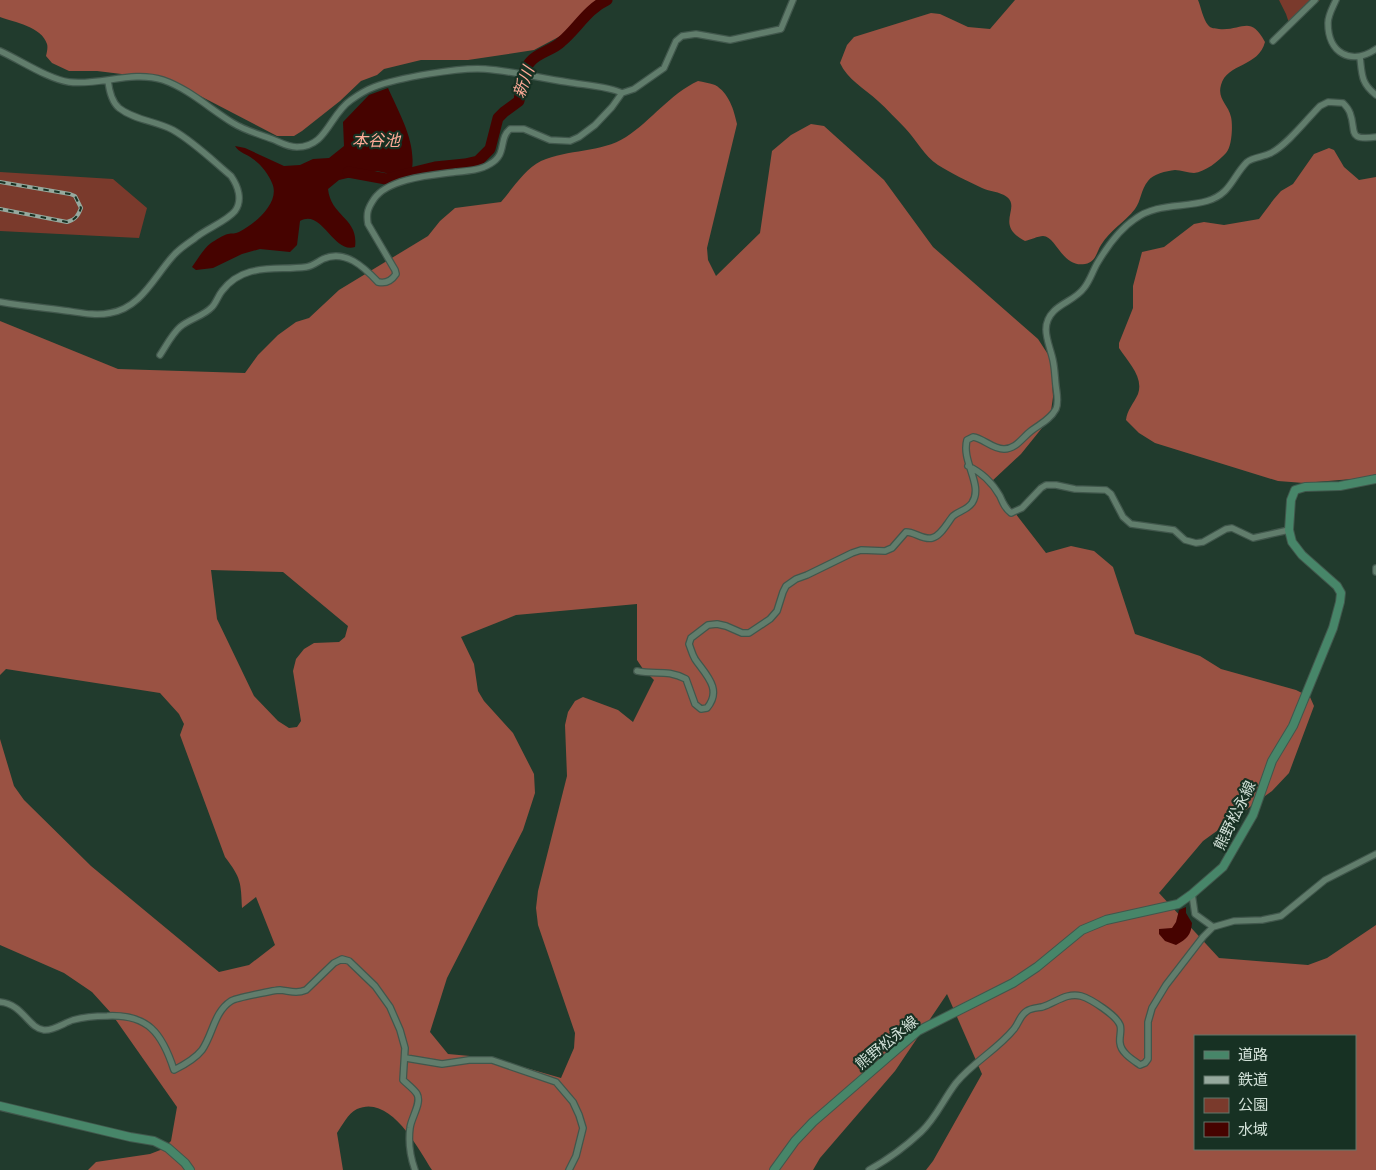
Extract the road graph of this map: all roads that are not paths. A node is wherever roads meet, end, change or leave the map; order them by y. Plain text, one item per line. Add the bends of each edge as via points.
1 (793, 0) edge
2 (1315, 0) edge
3 (1336, 0) edge
4 (1274, 41) dead end
5 (1376, 49) edge
6 (0, 51) edge
7 (1360, 57) junction
8 (108, 80) junction
9 (622, 93) junction
10 (1376, 95) edge
11 (1376, 137) edge
12 (0, 302) edge
13 (160, 355) dead end
14 (968, 466) junction
15 (1376, 480) edge
16 (1289, 530) junction
17 (637, 671) dead end
18 (1376, 854) edge
19 (1192, 894) junction
20 (1213, 927) junction
21 (0, 1002) edge
22 (406, 1058) junction
23 (0, 1106) edge
24 (190, 1170) edge
25 (416, 1170) edge
26 (569, 1170) edge
27 (774, 1170) edge
28 (869, 1170) edge

1 - 9 street via 781,29 730,40 696,34 682,36 676,41 664,68 634,89
2 - 4 street
3 - 7 street via 1328,20 1333,42 1344,55
5 - 7 street
6 - 8 street via 68,82
7 - 10 street via 1363,80
8 - 9 street via 162,80 194,96 244,129 297,147 314,144 349,101 373,87 396,80 484,69
8 - 12 street via 118,107 184,136 231,176 238,192 239,202 235,211 174,254 145,293 121,310 94,314
9 - 13 street via 606,113 570,141 550,140 524,128 510,129 504,136 502,153 491,164 477,170 396,183 379,192 367,210 367,218 395,270 392,280 378,282 355,262 333,256 312,266 287,270 258,268 230,282 212,308 179,328
11 - 14 street via 1364,139 1356,135 1352,132 1350,113 1343,103 1328,102 1320,106 1280,147 1249,161 1220,195 1208,201 1151,210 1134,219 1106,250 1085,288 1058,307 1045,326 1055,372 1057,407 1041,426 1014,447 1000,450 978,438 967,440
14 - 16 street via 981,472 992,483 1011,513 1022,508 1041,488 1056,485 1106,490 1131,524 1174,530 1185,540 1196,543 1232,528 1254,538
14 - 17 street via 975,483 973,502 933,538 906,532 892,548 861,550 796,578 786,586 777,611 749,633 717,624 708,625 691,638 689,644 713,689 712,702 707,708 701,709 695,704 686,679 664,672
15 - 16 main road, 熊野松永線 via 1295,490
16 - 19 main road, 熊野松永線 via 1292,542 1302,555 1337,586 1341,593 1337,610 1326,646 1293,726 1272,761 1253,815 1223,867
18 - 20 street via 1325,880 1281,916 1234,921
19 - 20 street via 1195,914
19 - 27 main road, 熊野松永線 via 1178,904 1106,920 1082,930 1013,983 918,1031 813,1122
20 - 28 street via 1166,985 1152,1008 1145,1064 1140,1065 1124,1051 1120,1045 1121,1026 1110,1013 1082,996 1062,998 1027,1011 997,1047 957,1082 921,1133
21 - 22 street via 16,1006 39,1028 47,1030 89,1017 137,1019 147,1023 158,1035 174,1070 195,1058 217,1016 233,1000 271,991 292,993 306,990 342,959 349,961 383,995 400,1030
22 - 25 street via 403,1080 417,1094 418,1101 409,1140 410,1157
22 - 26 street via 442,1064 492,1060 556,1082 573,1102 583,1128
23 - 24 main road via 154,1141 168,1148

